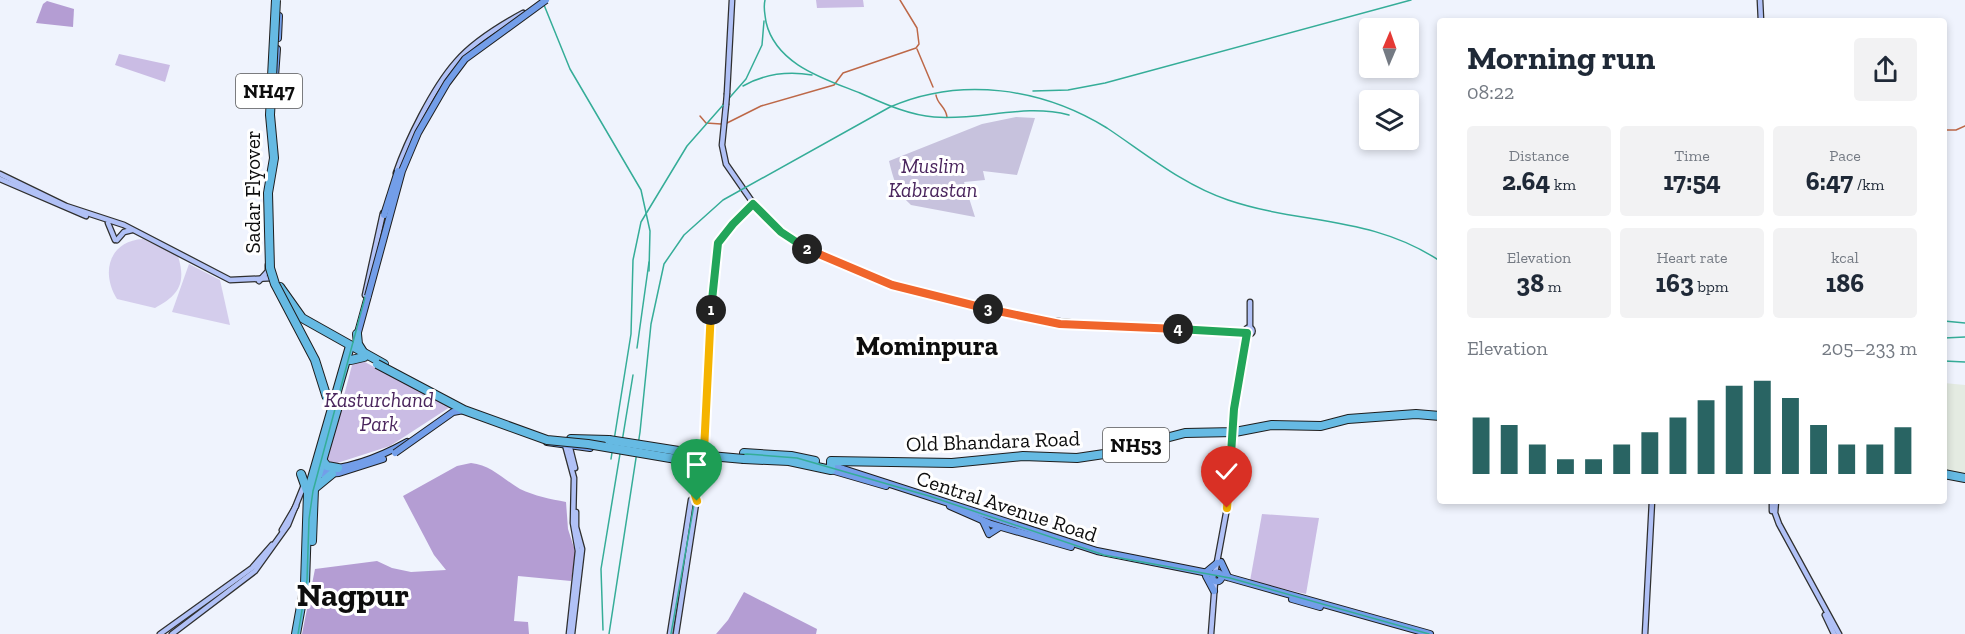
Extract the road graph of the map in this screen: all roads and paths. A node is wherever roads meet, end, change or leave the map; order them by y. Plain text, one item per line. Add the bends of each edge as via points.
1 (276, 0) edge
2 (543, 0) edge
3 (732, 0) edge
4 (1762, 0) edge
5 (1762, 18) edge
6 (0, 174) edge
7 (0, 179) edge
8 (753, 204) junction
9 (108, 223) junction
10 (130, 229) junction
11 (268, 265) junction
12 (273, 278) junction
13 (260, 281) junction
14 (366, 295) junction
15 (283, 303) junction
16 (1250, 304) dead end
17 (306, 323) junction
18 (1248, 330) junction
19 (356, 333) junction
20 (341, 342) junction
21 (352, 348) junction
22 (364, 355) junction
23 (349, 359) junction
24 (459, 408) junction
25 (332, 410) junction
26 (1437, 416) edge
27 (1233, 432) junction
28 (567, 444) junction
29 (609, 444) junction
30 (323, 461) junction
31 (831, 465) junction
32 (335, 471) junction
33 (316, 473) junction
34 (1947, 476) edge
35 (303, 478) joint
36 (1965, 480) edge
37 (311, 490) junction
38 (695, 495) junction
39 (1650, 504) edge
40 (1774, 504) edge
41 (982, 520) junction
42 (1000, 526) junction
43 (1219, 562) junction
44 (1216, 578) junction
45 (217, 596) junction
46 (1312, 603) junction
47 (160, 634) edge
48 (172, 634) edge
49 (297, 634) edge
50 (570, 634) edge
51 (669, 634) edge
52 (676, 634) edge
53 (1212, 634) edge
54 (1416, 634) edge
55 (1430, 634) edge
56 (1644, 634) edge
57 (1837, 634) edge

1 - 11 main road, NH47 via 268,120 272,156 267,183
1 - 12 main road, NH47
1 - 25 highway, Sadar Flyover, bridge via 270,115 273,158 268,193 270,268 315,360
2 - 14 main road, bridge via 465,59 447,82 402,171
2 - 14 main road via 460,66 419,133
3 - 8 main road, bridge via 722,145 726,164
4 - 5 main road
6 - 10 main road via 66,206
7 - 9 main road via 72,212
8 - 18 main road via 792,238 892,283 1024,316
8 - 38 main road via 724,234 716,251 704,451
9 - 10 main road
9 - 10 main road via 116,240
10 - 13 main road via 230,280
11 - 12 main road, NH47
11 - 13 main road
12 - 13 main road
12 - 15 main road, NH47
12 - 17 highway, NH47
14 - 19 main road
15 - 17 highway
15 - 25 main road, NH47
16 - 18 main road
17 - 20 highway, NH47
18 - 27 main road
19 - 20 highway
19 - 21 main road
19 - 22 highway
20 - 21 highway, NH47
20 - 23 highway
21 - 22 highway
21 - 23 highway
22 - 23 highway
22 - 24 highway
22 - 24 highway, bridge
23 - 25 highway
24 - 28 highway
24 - 29 highway, bridge via 547,440
24 - 32 main road via 388,453
24 - 32 main road, bridge via 395,453
25 - 30 highway
25 - 33 highway
26 - 27 highway, Old Bhandara Road / NH53 via 1355,418 1321,426 1272,425
27 - 31 highway, Old Bhandara Road / NH53 via 1185,432 1077,458 1023,456 952,464
27 - 43 main road
28 - 29 highway, bridge
28 - 50 main road via 574,478 573,523 578,551
29 - 31 highway, Central Avenue Road, bridge via 683,456 744,456
30 - 32 highway
30 - 33 highway
31 - 41 main road, Central Avenue Road
31 - 44 main road, Central Avenue Road via 1097,551
32 - 33 main road
32 - 37 highway
33 - 37 highway
34 - 36 highway
35 - 37 highway
35 - 45 main road via 297,505 278,538 252,568
37 - 49 highway via 305,584
38 - 51 main road via 691,500
38 - 52 main road
39 - 56 main road
40 - 57 main road via 1779,524
41 - 42 main road, Central Avenue Road
41 - 42 main road via 989,534
42 - 44 main road, Central Avenue Road via 1117,560
43 - 44 main road
43 - 44 main road
43 - 44 main road
44 - 46 main road, Central Avenue Road
44 - 53 main road
45 - 47 main road
45 - 48 main road
46 - 54 main road, Central Avenue Road
46 - 55 main road

